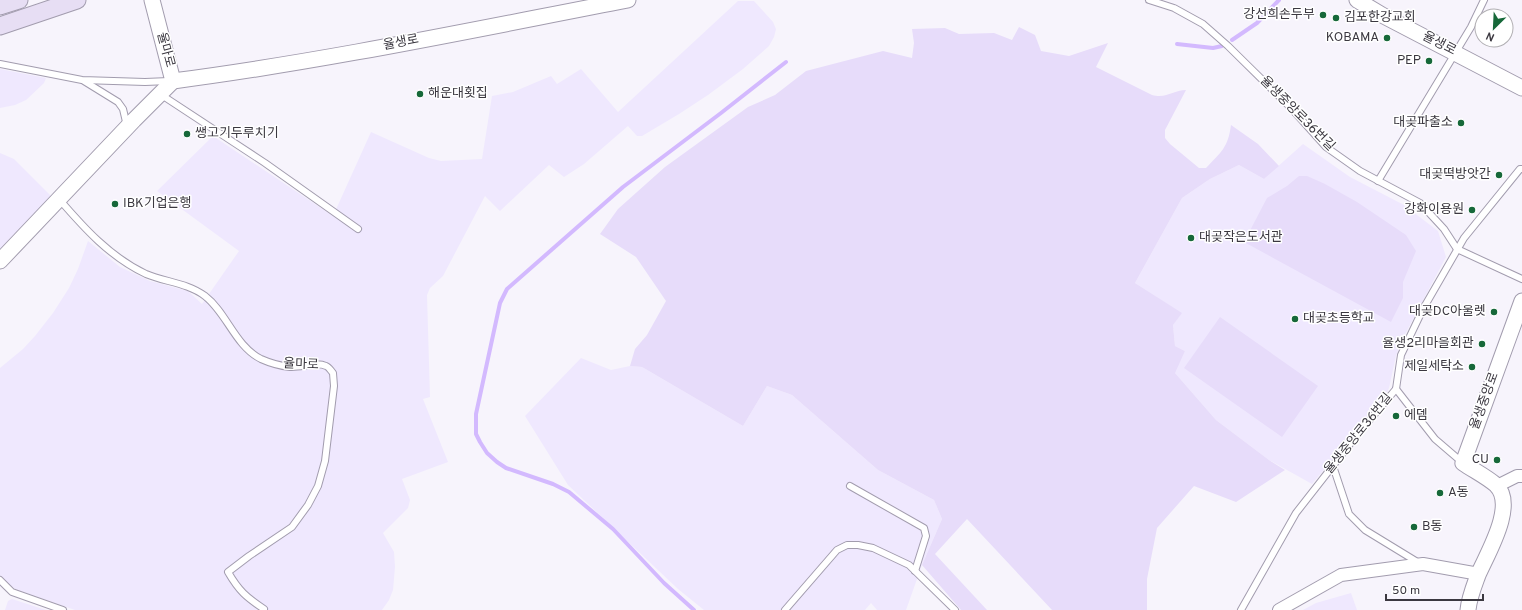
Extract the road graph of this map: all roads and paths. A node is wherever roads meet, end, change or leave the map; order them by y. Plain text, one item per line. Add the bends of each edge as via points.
1 (19, 0) edge
2 (77, 0) edge
3 (140, 0) edge
4 (152, 0) edge
5 (165, 0) edge
6 (628, 0) edge
7 (1149, 0) edge
8 (1357, 0) edge
9 (1484, 0) edge
10 (0, 6) edge
11 (159, 25) junction
12 (0, 26) edge
13 (1455, 52) junction
14 (0, 59) edge
15 (0, 64) edge
16 (9, 65) junction
17 (82, 80) junction
18 (174, 81) junction
19 (1522, 88) edge
20 (160, 94) junction
21 (127, 127) junction
22 (1521, 168) edge
23 (1378, 180) junction
24 (59, 199) junction
25 (358, 229) dead end
26 (1458, 249) junction
27 (0, 261) edge
28 (1522, 279) edge
29 (1522, 301) edge
30 (1396, 389) junction
31 (1463, 463) junction
32 (1333, 466) junction
33 (1522, 476) edge
34 (850, 486) dead end
35 (1497, 486) junction
36 (1423, 564) junction
37 (915, 571) junction
38 (1478, 574) junction
39 (0, 580) edge
40 (264, 609) edge
41 (63, 610) edge
42 (785, 610) edge
43 (955, 610) edge
44 (1241, 610) edge
45 (1279, 610) edge
46 (1468, 610) edge

1 - 10 main road
2 - 12 main road
3 - 11 street
4 - 11 street, 율마로
5 - 11 street
6 - 18 street, 율생로 via 302,61
7 - 23 lane, 율생중앙로36번길 via 1174,8 1203,24 1291,108 1326,147 1360,171
8 - 13 street, 율생로
9 - 13 lane via 1478,15
11 - 18 street, 율마로
13 - 19 street, 율생로
13 - 23 lane
14 - 16 lane
15 - 16 lane
16 - 17 lane
17 - 18 lane
17 - 21 lane via 118,102 124,109
18 - 20 street, 율마로
20 - 21 street, 율마로
20 - 25 lane
21 - 24 street, 율마로
22 - 26 lane via 1472,227
23 - 26 lane, 율생중앙로36번길 via 1420,203
24 - 27 street, 율마로
24 - 40 lane, 율마로 via 85,229 131,267 153,277 198,290 215,305 244,346 260,358 291,367 326,366 333,372 334,386 325,461 318,486 308,506 292,527 228,572 237,588
26 - 28 lane, 율생중앙로36번길
26 - 30 lane, 율생중앙로36번길 via 1404,347
29 - 31 street, 율생중앙로
30 - 31 lane via 1435,439
30 - 32 lane, 율생중앙로36번길
31 - 35 street
32 - 36 lane via 1349,514 1365,530
32 - 44 lane, 율생중앙로36번길 via 1296,513
33 - 35 street
34 - 37 lane via 924,528 926,536
35 - 38 street via 1502,493 1502,520
36 - 38 street
36 - 45 street via 1341,575
37 - 42 lane via 909,565 873,548 858,544 847,545 837,550
37 - 43 lane
38 - 46 street
39 - 41 lane via 12,592

